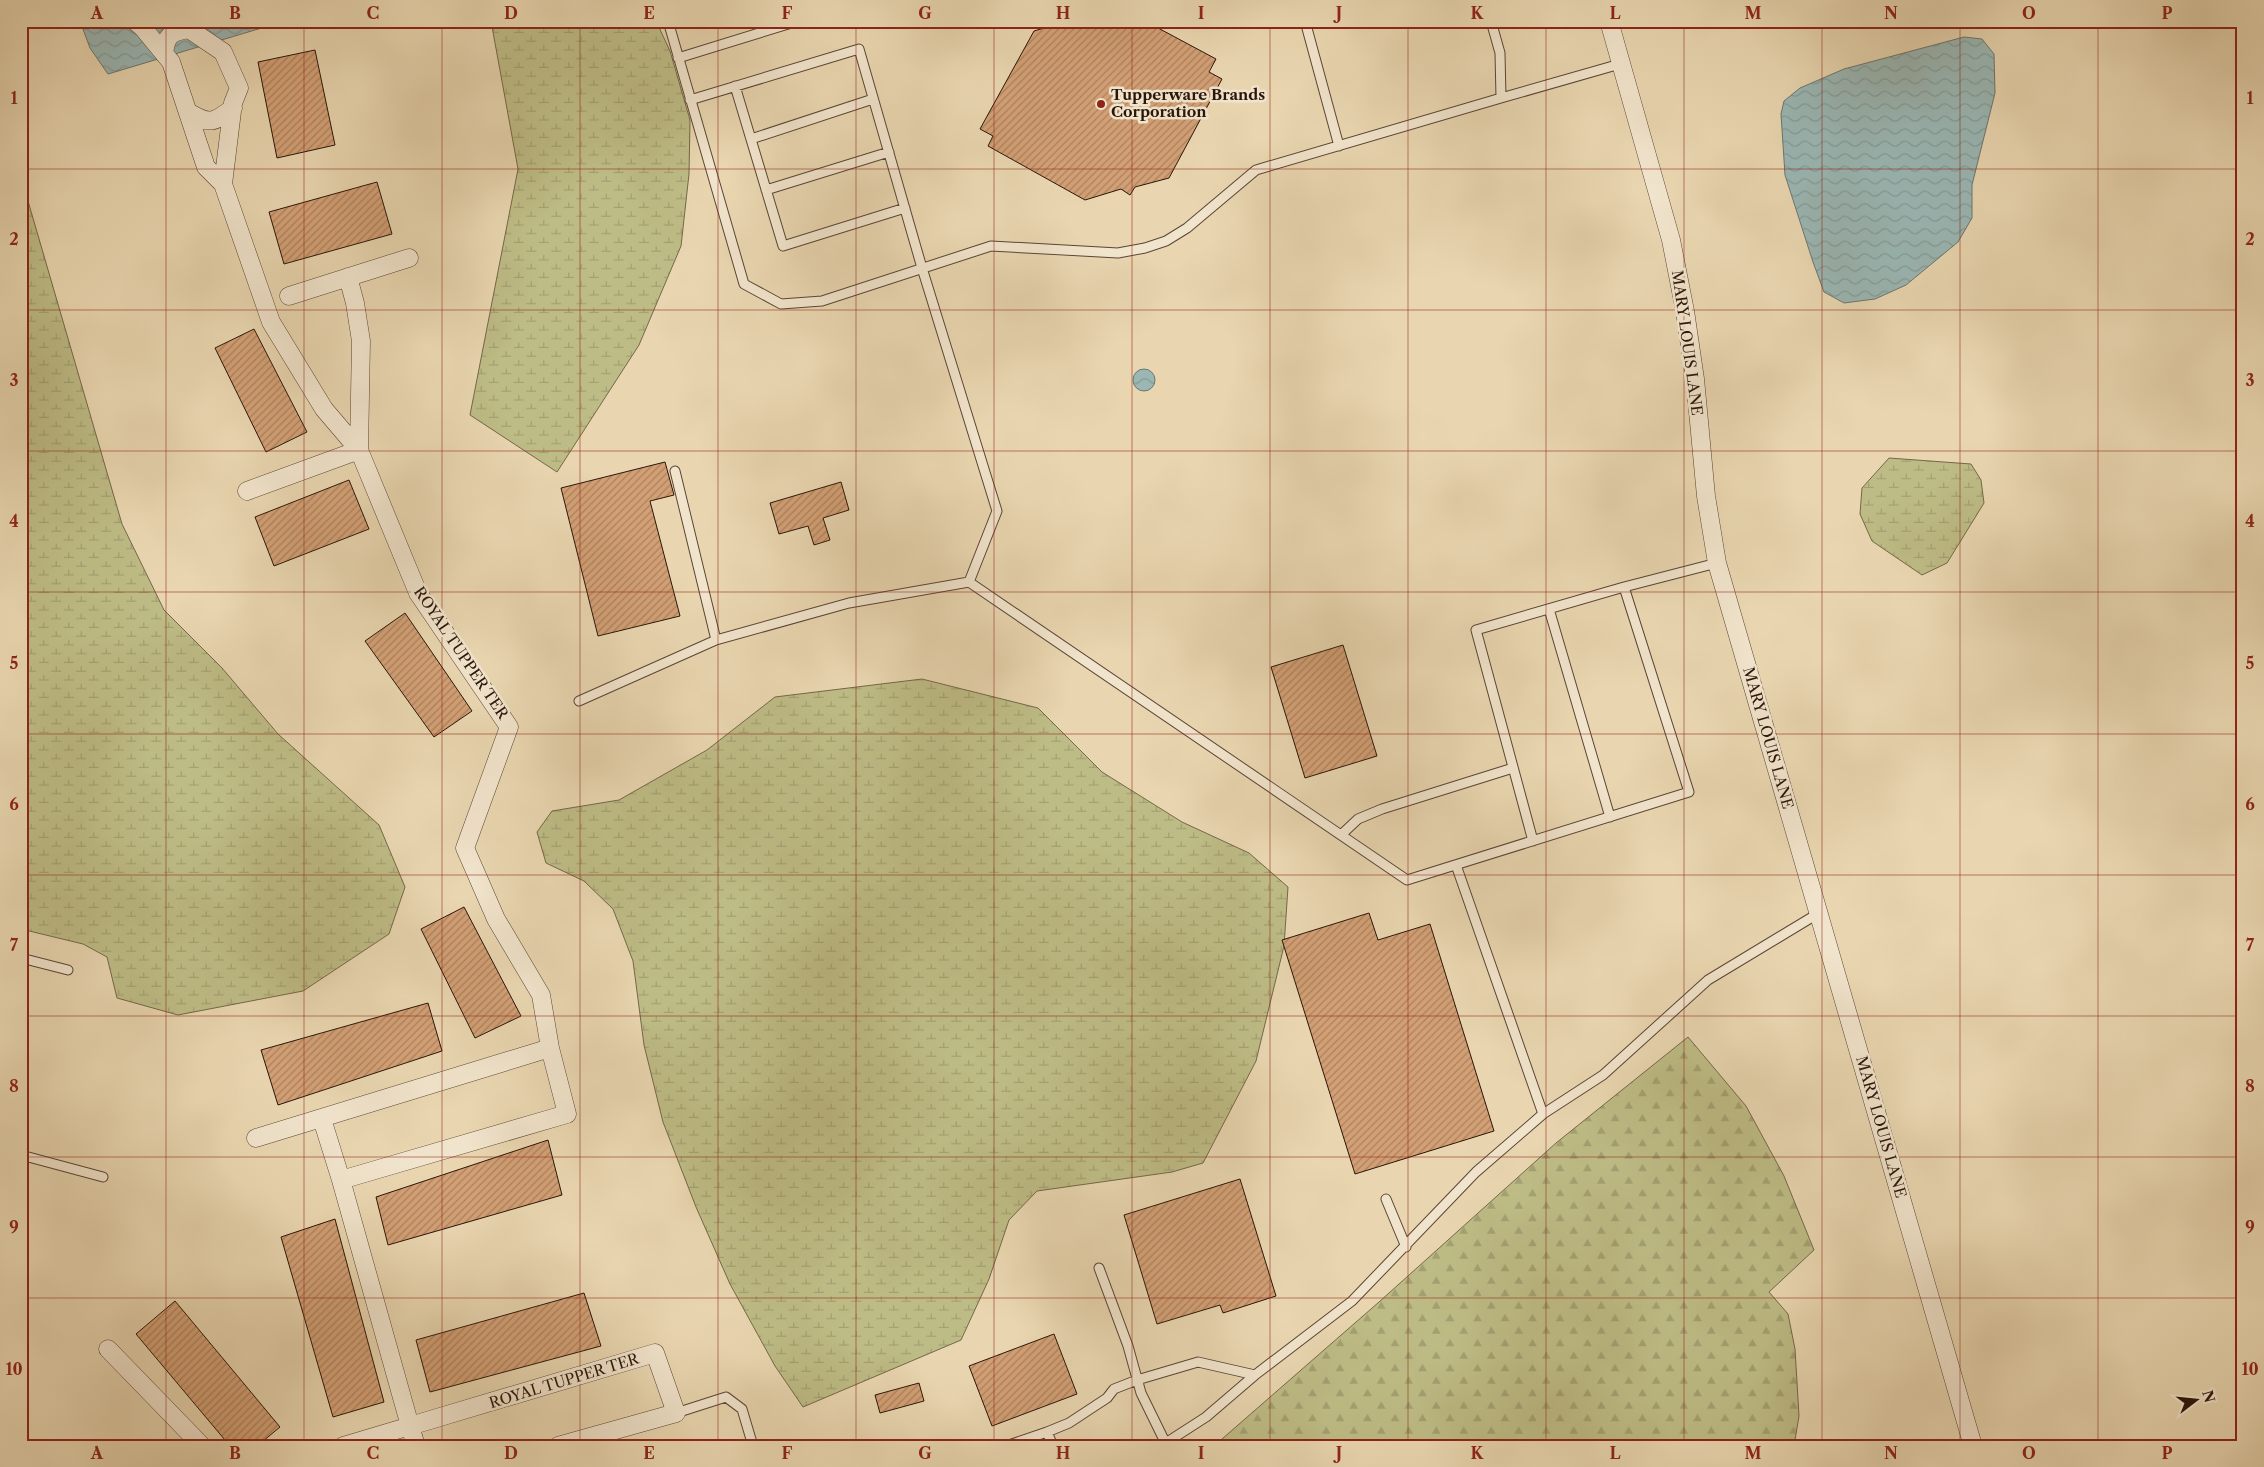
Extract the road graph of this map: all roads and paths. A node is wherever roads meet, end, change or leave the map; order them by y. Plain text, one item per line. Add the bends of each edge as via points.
1 (135, 21) edge
2 (668, 21) edge
3 (798, 21) edge
4 (1305, 21) edge
5 (1491, 21) edge
6 (1609, 21) edge
7 (182, 25) edge
8 (164, 54) junction
9 (678, 58) junction
10 (1620, 64) junction
11 (735, 86) junction
12 (1501, 98) junction
13 (873, 99) junction
14 (690, 100) junction
15 (233, 108) junction
16 (188, 112) junction
17 (751, 139) junction
18 (1339, 146) junction
19 (889, 152) junction
20 (223, 184) junction
21 (766, 190) junction
22 (905, 208) junction
23 (409, 258) dead end
24 (922, 268) junction
25 (348, 277) junction
26 (289, 296) dead end
27 (360, 450) junction
28 (675, 471) dead end
29 (247, 492) dead end
30 (1717, 564) junction
31 (969, 582) junction
32 (1624, 587) junction
33 (1550, 609) junction
34 (716, 640) junction
35 (579, 701) dead end
36 (1513, 768) junction
37 (1610, 816) junction
38 (1341, 835) junction
39 (1534, 841) junction
40 (1456, 865) junction
41 (1818, 913) junction
42 (21, 958) edge
43 (68, 970) dead end
44 (550, 1048) junction
45 (1543, 1114) junction
46 (322, 1120) junction
47 (256, 1138) dead end
48 (21, 1155) edge
49 (103, 1177) dead end
50 (341, 1180) junction
51 (1386, 1199) dead end
52 (1406, 1247) junction
53 (1099, 1268) dead end
54 (108, 1349) dead end
55 (1255, 1375) junction
56 (1137, 1380) junction
57 (676, 1413) junction
58 (410, 1426) junction
59 (1047, 1432) junction
60 (1163, 1445) edge
61 (202, 1446) edge
62 (343, 1446) edge
63 (416, 1446) edge
64 (558, 1446) edge
65 (753, 1446) edge
66 (1006, 1446) edge
67 (1053, 1446) edge
68 (1973, 1446) edge

1 - 8 street, ROYAL TUPPER TER
2 - 9 lane
3 - 9 lane
4 - 18 lane
5 - 12 lane via 1500,52
6 - 10 street, MARY LOUIS LANE
7 - 8 street, ROYAL TUPPER TER via 167,37
7 - 15 street, ROYAL TUPPER TER via 222,52 239,88
8 - 16 street, ROYAL TUPPER TER via 171,62
9 - 14 lane
10 - 12 lane
10 - 30 street, MARY LOUIS LANE via 1671,240 1686,311 1696,379 1706,496
11 - 13 lane via 859,48
11 - 14 lane
11 - 17 lane
12 - 18 lane
13 - 17 lane
13 - 19 lane
14 - 24 lane via 744,284 780,304 822,301
15 - 16 street via 220,119 206,121
15 - 20 street, ROYAL TUPPER TER
16 - 20 street, ROYAL TUPPER TER via 206,167
17 - 21 lane
18 - 24 lane via 1256,170 1186,228 1166,241 1145,248 1118,253 991,246
19 - 21 lane
19 - 22 lane
20 - 27 street, ROYAL TUPPER TER via 271,322 324,409
21 - 22 lane via 782,246
22 - 24 lane
23 - 25 street
24 - 31 lane via 997,511
25 - 26 street
25 - 27 street, ROYAL TUPPER TER via 362,341
27 - 29 street
27 - 44 street, ROYAL TUPPER TER via 418,593 509,726 465,848 496,919 541,996
28 - 34 lane
30 - 32 lane
30 - 41 street, MARY LOUIS LANE
31 - 34 lane via 849,603
31 - 38 lane
32 - 33 lane
32 - 37 lane via 1689,792
33 - 36 lane via 1476,630
33 - 37 lane
34 - 35 lane
36 - 38 lane via 1382,809 1358,819
36 - 39 lane
37 - 39 lane
38 - 40 lane via 1407,880
39 - 40 lane
40 - 45 lane
41 - 45 lane via 1708,980 1603,1075
41 - 68 street, MARY LOUIS LANE
42 - 43 lane
44 - 46 street
44 - 50 street, ROYAL TUPPER TER via 567,1114
45 - 52 lane via 1476,1172
46 - 47 street
46 - 50 street
48 - 49 lane
50 - 58 street
51 - 52 lane
52 - 55 lane via 1352,1301
53 - 56 lane
54 - 61 street
55 - 56 lane via 1198,1362
55 - 60 lane via 1206,1417
56 - 59 lane via 1114,1389 1107,1398
56 - 60 lane
57 - 58 street, ROYAL TUPPER TER via 655,1353
57 - 64 street
57 - 65 lane via 726,1397 742,1409
58 - 62 street, ROYAL TUPPER TER
58 - 63 street
59 - 66 lane
59 - 67 lane

